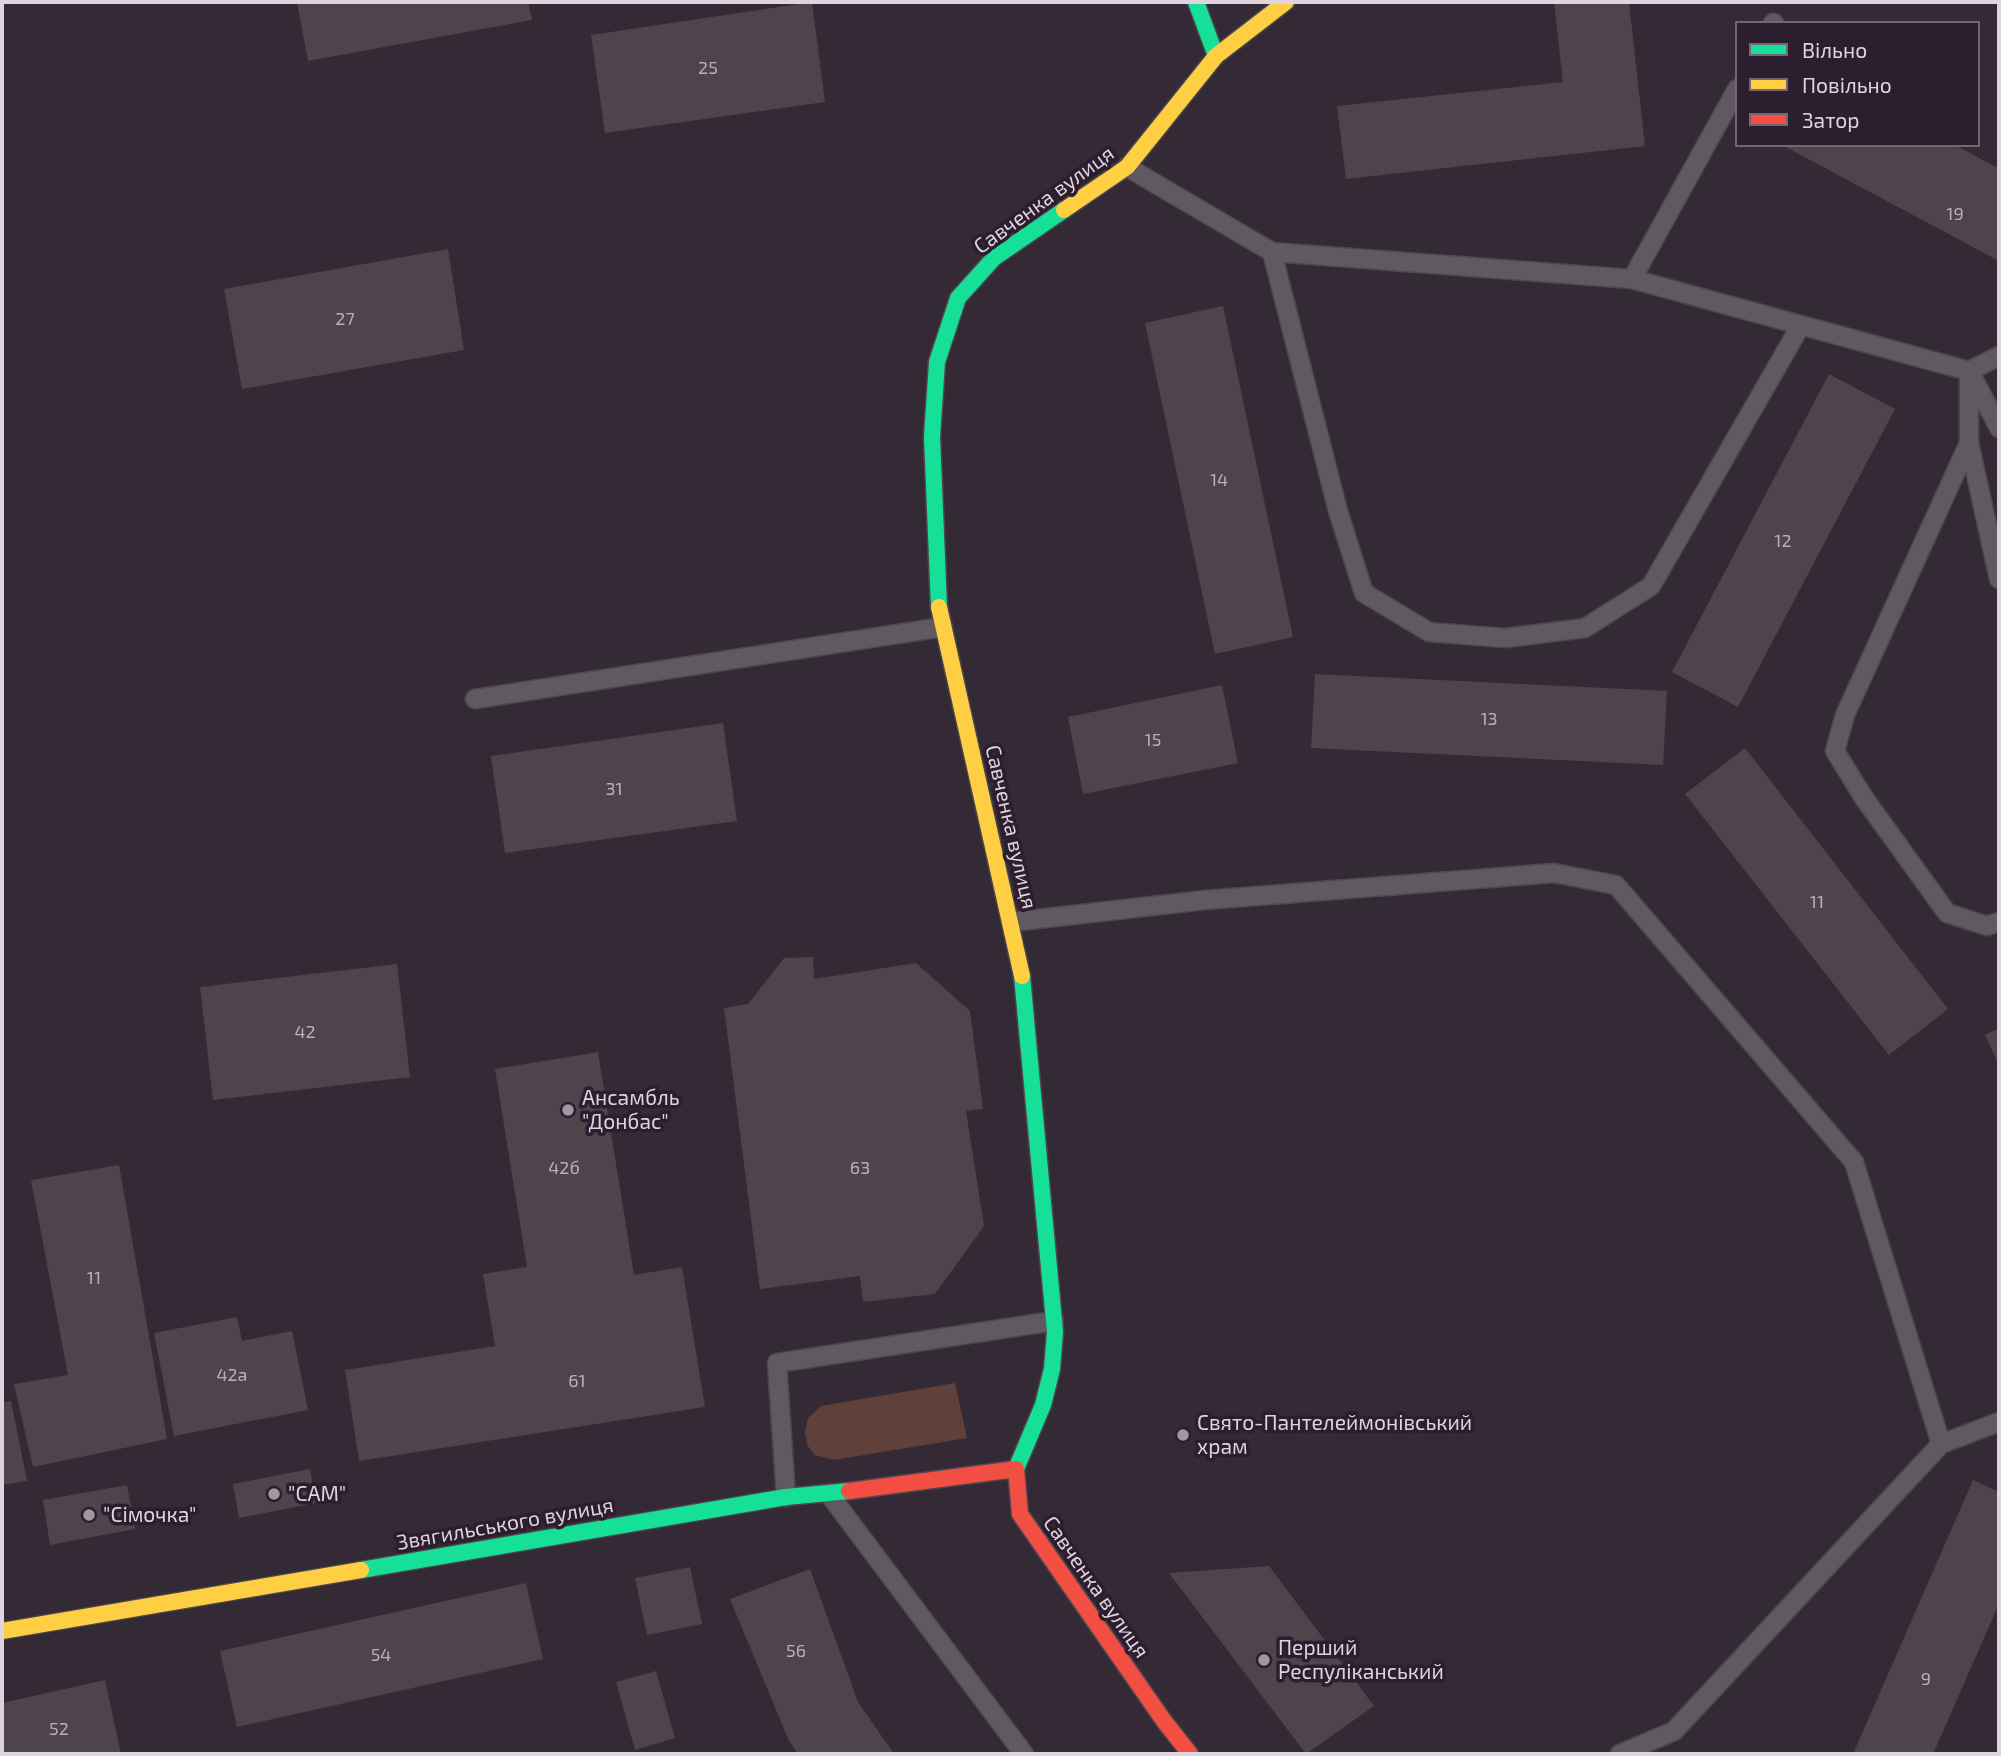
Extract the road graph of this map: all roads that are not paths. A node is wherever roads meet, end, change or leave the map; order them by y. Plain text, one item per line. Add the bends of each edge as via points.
1 (1196, 2) edge
2 (1286, 2) edge
3 (1216, 56) junction
4 (1735, 93) edge
5 (1127, 167) junction
6 (1272, 252) junction
7 (1632, 279) junction
8 (1801, 325) junction
9 (1999, 356) edge
10 (1969, 371) junction
11 (1999, 428) edge
12 (1969, 443) junction
13 (1999, 579) edge
14 (943, 627) junction
15 (475, 699) dead end
16 (1011, 922) junction
17 (1999, 922) edge
18 (1054, 1321) junction
19 (1999, 1422) edge
20 (1941, 1444) junction
21 (1016, 1469) junction
22 (829, 1494) junction
23 (786, 1497) junction
24 (2, 1631) edge
25 (1024, 1754) edge
26 (1190, 1754) edge
27 (1620, 1754) edge

1 - 3 street
2 - 3 street, Савченка вулиця
3 - 5 street, Савченка вулиця
4 - 7 lane
5 - 6 lane
5 - 14 street, Савченка вулиця via 994,258 958,298 937,362 932,437 937,599
6 - 7 lane
6 - 8 lane via 1338,511 1364,593 1429,632 1505,638 1585,628 1651,586
7 - 8 lane
8 - 10 lane
9 - 10 lane
10 - 11 lane
10 - 12 lane
12 - 13 lane
12 - 17 lane via 1845,715 1836,751 1947,913 1987,926
14 - 15 lane
14 - 16 street, Савченка вулиця
16 - 18 street, Савченка вулиця via 1021,964
16 - 20 lane via 1205,900 1554,873 1616,886 1854,1162
18 - 21 street, Савченка вулиця via 1052,1369 1044,1405
18 - 23 lane via 777,1363
19 - 20 lane
20 - 27 lane via 1674,1731
21 - 22 street, Звягильського вулиця
21 - 26 street, Савченка вулиця via 1020,1514
22 - 23 street, Звягильського вулиця
22 - 25 lane
23 - 24 street, Звягильського вулиця

